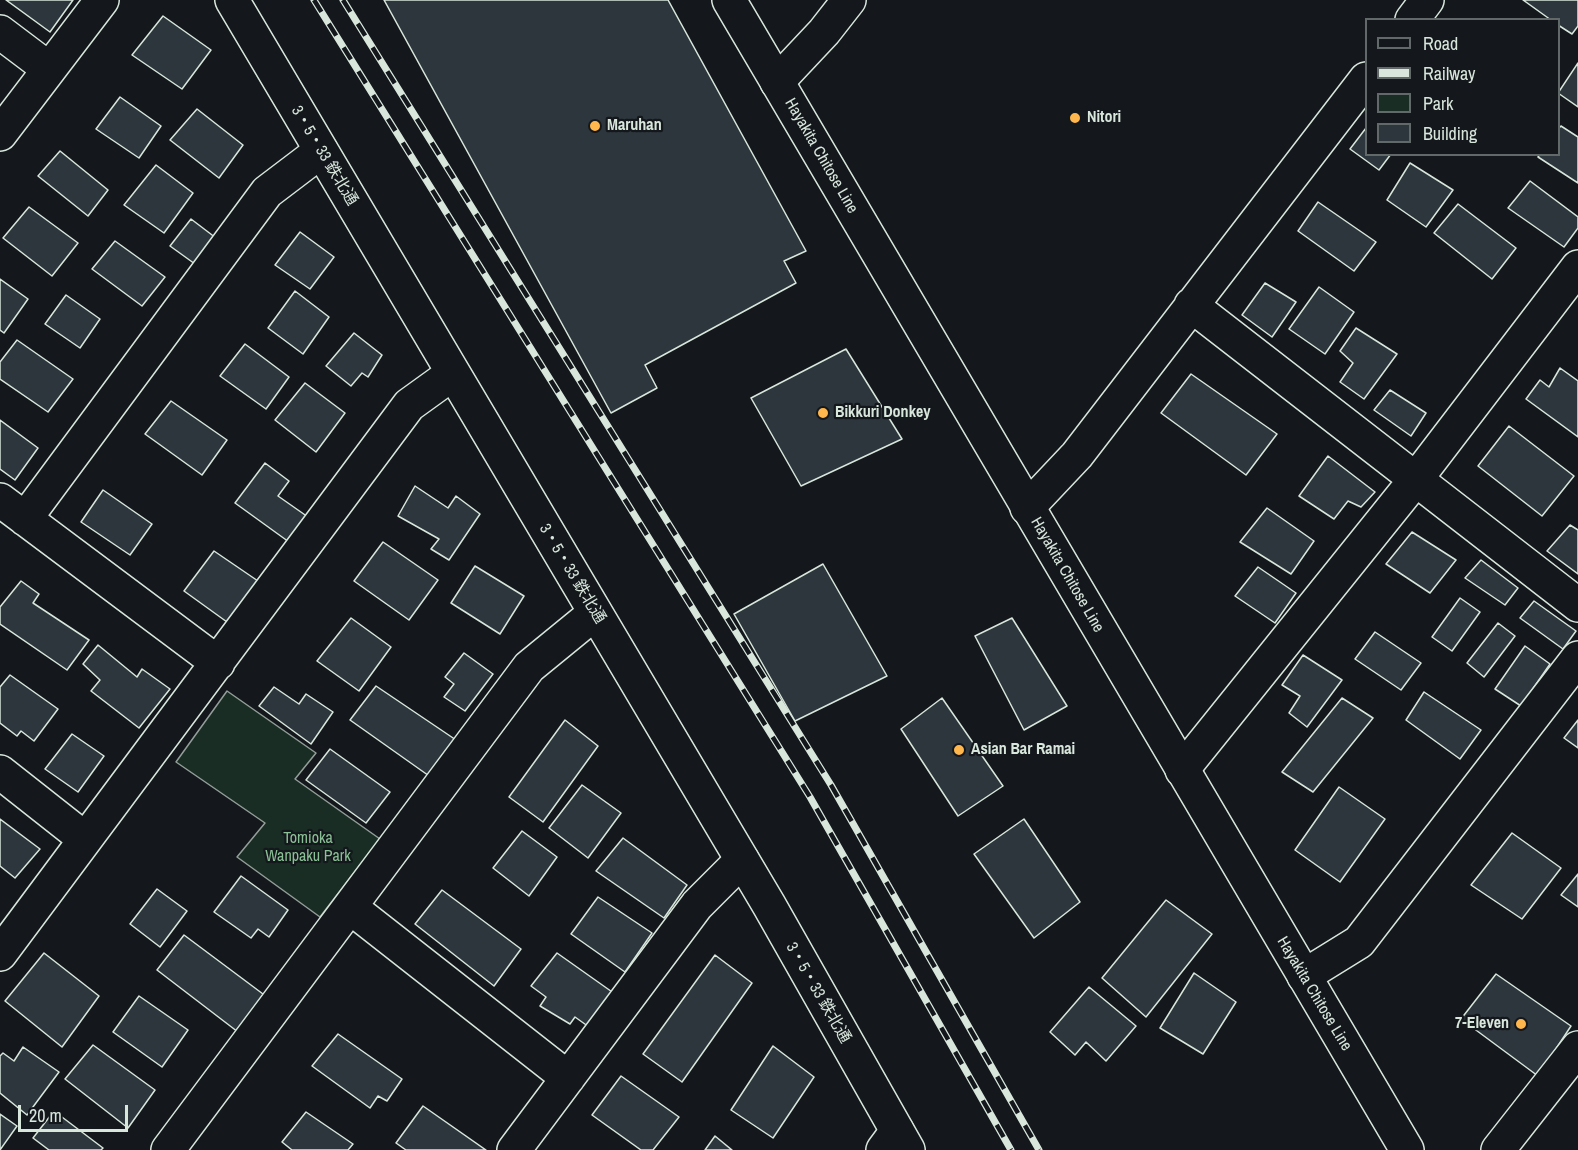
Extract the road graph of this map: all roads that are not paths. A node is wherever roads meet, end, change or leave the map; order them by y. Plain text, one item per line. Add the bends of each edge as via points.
1 (102, 0) edge
2 (232, 0) edge
3 (729, 0) edge
4 (849, 0) edge
5 (1427, 0) edge
6 (1414, 18) edge
7 (0, 32) edge
8 (49, 69) junction
9 (1365, 80) edge
10 (777, 82) junction
11 (0, 134) edge
12 (321, 151) junction
13 (1578, 267) edge
14 (1191, 305) junction
15 (452, 374) junction
16 (1416, 479) junction
17 (1027, 508) junction
18 (12, 509) edge
19 (1578, 605) edge
20 (595, 613) junction
21 (1578, 658) edge
22 (218, 663) junction
23 (1182, 770) junction
24 (0, 772) edge
25 (85, 839) junction
26 (742, 860) junction
27 (350, 907) junction
28 (0, 954) edge
29 (1304, 976) junction
30 (1578, 1048) edge
31 (568, 1078) junction
32 (896, 1144) edge
33 (168, 1150) edge
34 (514, 1150) edge
35 (1407, 1150) edge
36 (1498, 1150) edge

1 - 8 street
2 - 12 street, 3・5・33 鉄北通
3 - 10 street, Hayakita Chitose Line
4 - 10 street
5 - 6 street
7 - 8 street
8 - 11 street
9 - 14 street
10 - 17 street, Hayakita Chitose Line
12 - 15 street, 3・5・33 鉄北通
12 - 18 street via 267,192
13 - 16 street
14 - 16 street
14 - 17 street via 1077,455
15 - 20 street, 3・5・33 鉄北通
15 - 22 street via 409,405
16 - 19 street
16 - 23 street
17 - 23 street, Hayakita Chitose Line
18 - 22 street
20 - 26 street, 3・5・33 鉄北通
20 - 27 street via 529,667
21 - 29 street via 1359,942
22 - 25 street
23 - 29 street, Hayakita Chitose Line
24 - 25 street
25 - 28 street
26 - 31 street via 697,904
26 - 32 street, 3・5・33 鉄北通
27 - 31 street
27 - 33 street
29 - 35 street, Hayakita Chitose Line
30 - 36 street
31 - 34 street

